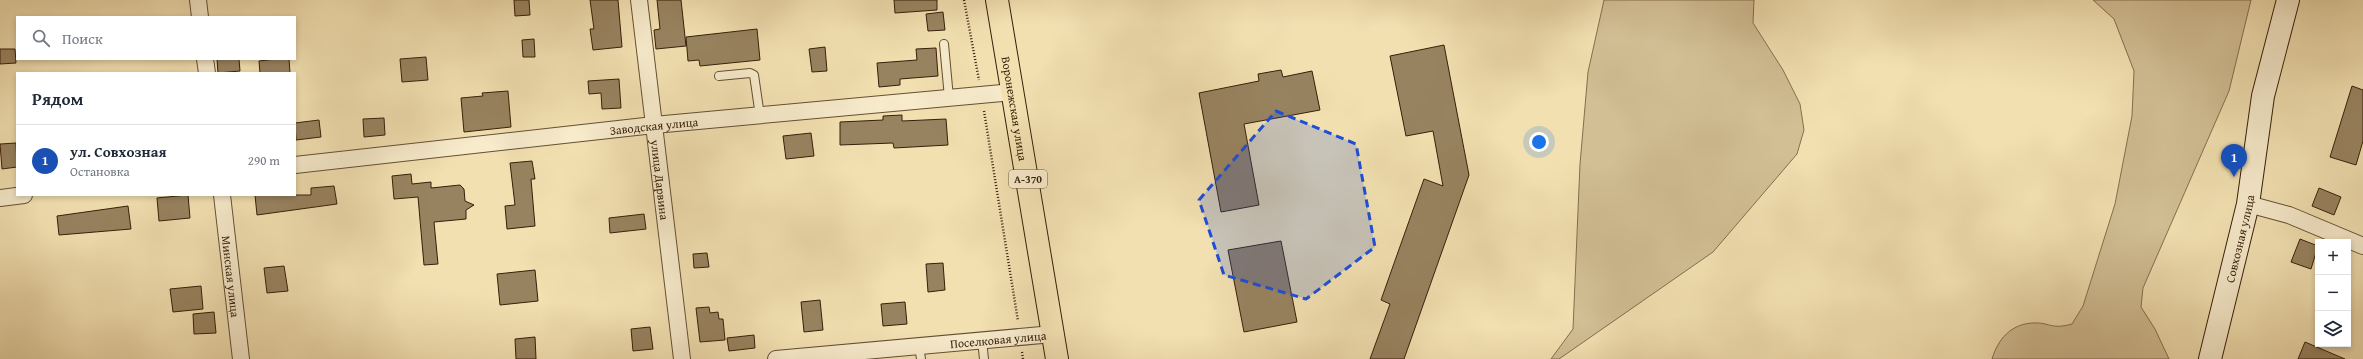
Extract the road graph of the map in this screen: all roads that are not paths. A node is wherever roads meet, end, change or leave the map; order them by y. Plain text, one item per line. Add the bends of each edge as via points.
1 (198, 0) edge
2 (639, 0) edge
3 (997, 0) edge
4 (2288, 0) edge
5 (200, 16) edge
6 (944, 44) dead end
7 (205, 60) edge
8 (207, 72) edge
9 (719, 76) dead end
10 (1013, 92) junction
11 (949, 98) junction
12 (760, 116) junction
13 (654, 125) junction
14 (296, 165) edge
15 (16, 196) edge
16 (222, 196) edge
17 (0, 198) edge
18 (2248, 204) junction
19 (2363, 246) edge
20 (1053, 334) junction
21 (982, 340) junction
22 (920, 352) edge
23 (241, 359) edge
24 (682, 359) edge
25 (776, 359) edge
26 (984, 359) edge
27 (1057, 359) edge
28 (2210, 359) edge

1 - 5 street
2 - 13 street, улица Дарвина
3 - 10 highway, Воронежская улица / А-370
4 - 18 main road, Совхозная улица via 2263,96
6 - 11 lane
7 - 8 street
9 - 12 lane via 754,75
10 - 11 street, Заводская улица
10 - 20 highway, Воронежская улица / А-370
11 - 12 street, Заводская улица
12 - 13 street, Заводская улица
13 - 14 street, Заводская улица
13 - 24 street, улица Дарвина
15 - 17 street
16 - 23 street, Минская улица
18 - 19 street via 2289,214
18 - 28 main road, Совхозная улица
20 - 21 street, Поселковая улица
20 - 27 highway, Воронежская улица / А-370
21 - 22 street, Поселковая улица
21 - 26 lane
22 - 25 street, Поселковая улица

